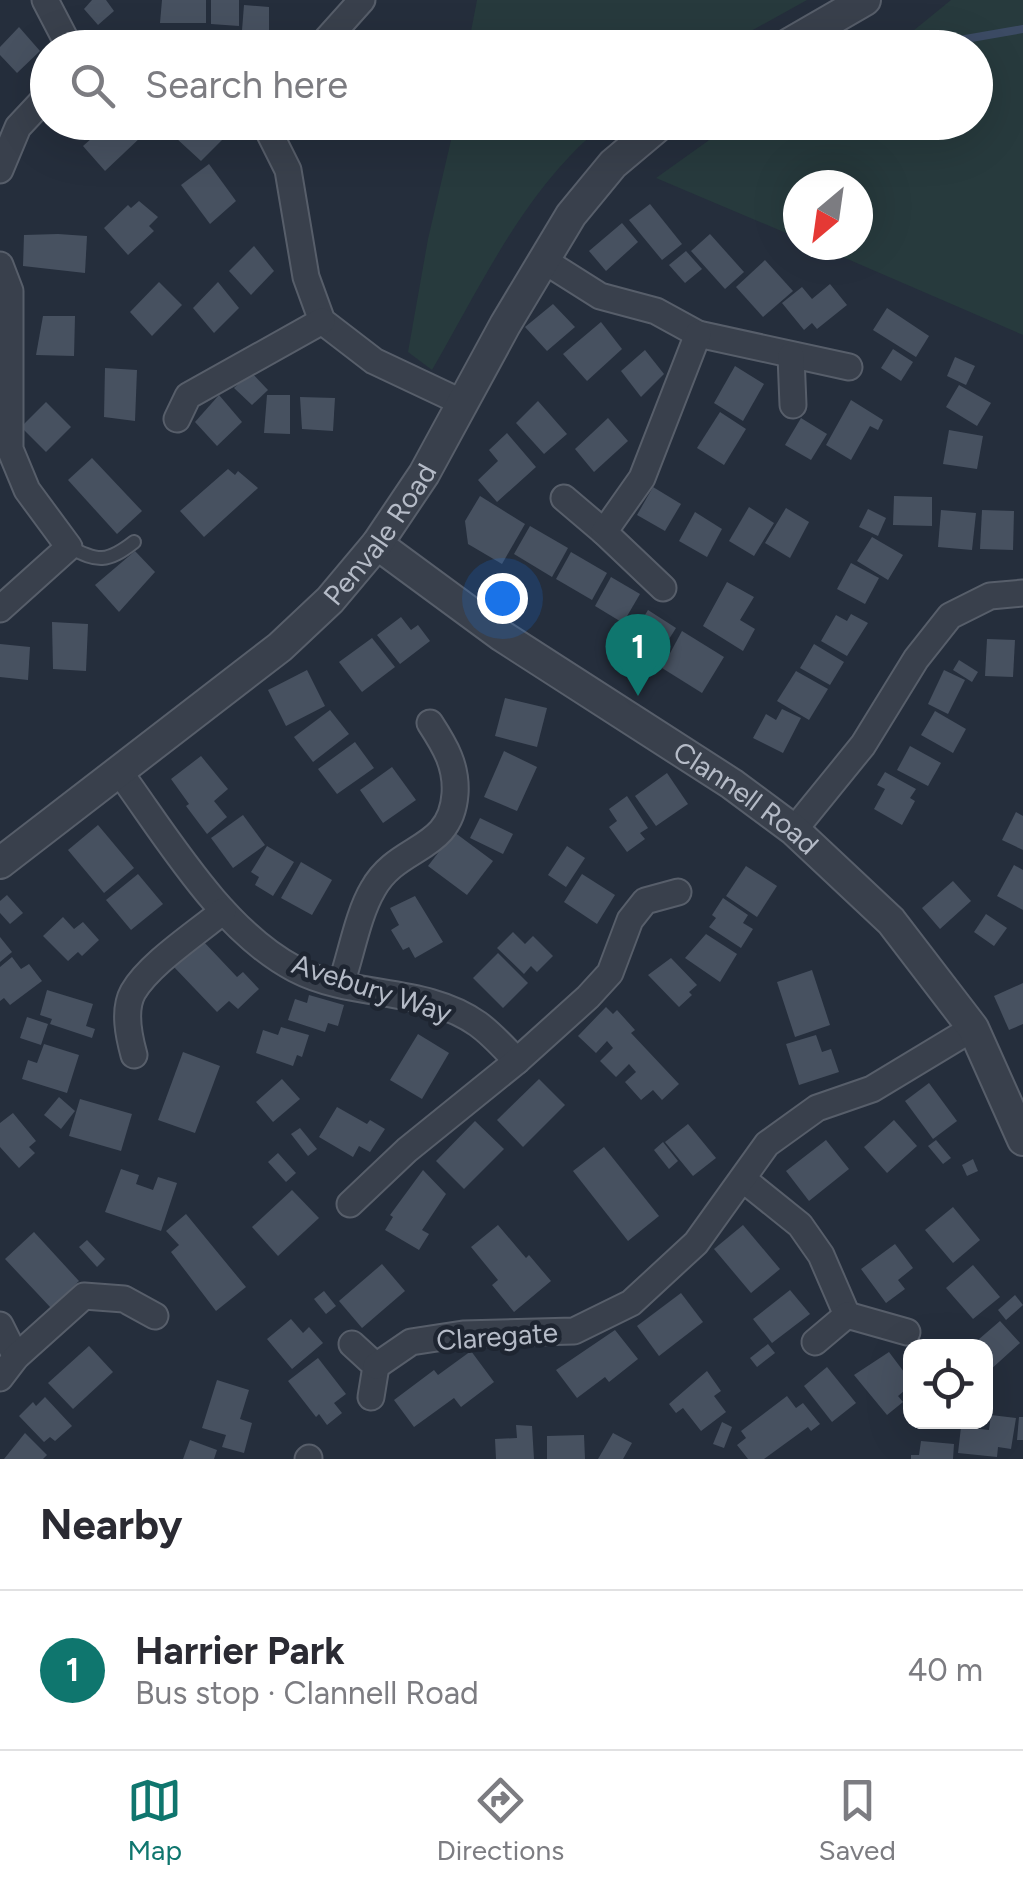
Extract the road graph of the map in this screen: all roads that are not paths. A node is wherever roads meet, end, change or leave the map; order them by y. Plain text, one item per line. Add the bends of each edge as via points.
1 (45, 0) edge
2 (362, 0) edge
3 (866, 0) edge
4 (61, 30) edge
5 (335, 30) edge
6 (814, 30) edge
7 (30, 114) edge
8 (273, 140) edge
9 (642, 140) edge
10 (0, 170) edge
11 (543, 260) junction
12 (0, 265) edge
13 (322, 321) junction
14 (698, 334) junction
15 (791, 356) junction
16 (849, 367) dead end
17 (462, 403) junction
18 (793, 405) dead end
19 (177, 419) dead end
20 (564, 498) dead end
21 (604, 532) junction
22 (134, 542) dead end
23 (377, 544) junction
24 (69, 547) junction
25 (663, 588) dead end
26 (1023, 594) edge
27 (0, 609) edge
28 (430, 724) dead end
29 (118, 770) junction
30 (794, 830) junction
31 (0, 863) edge
32 (678, 892) dead end
33 (223, 911) junction
34 (341, 984) junction
35 (974, 1028) junction
36 (134, 1055) dead end
37 (517, 1061) junction
38 (1023, 1140) edge
39 (744, 1180) junction
40 (350, 1204) dead end
41 (847, 1315) junction
42 (156, 1316) dead end
43 (0, 1326) edge
44 (907, 1332) dead end
45 (816, 1342) dead end
46 (352, 1344) dead end
47 (16, 1357) junction
48 (376, 1366) junction
49 (0, 1378) edge
50 (371, 1397) dead end

1 - 4 street
2 - 5 street
3 - 6 street
7 - 10 street
8 - 13 street via 288,170 306,277
9 - 11 street, Penvale Road via 571,214
11 - 14 street via 600,296 656,312
11 - 17 street, Penvale Road
12 - 24 street via 10,291 10,449 27,490
13 - 17 street via 374,361
13 - 19 street via 188,396
14 - 15 street
14 - 21 street via 642,478
15 - 16 street
15 - 18 street
17 - 23 street, Penvale Road
20 - 21 street
21 - 25 street
22 - 24 lane via 116,556 94,560
23 - 29 street, Penvale Road via 280,647
23 - 30 street, Clannell Road via 502,636
24 - 27 street
26 - 30 street via 990,596 950,616 863,745
28 - 34 street via 447,748 456,780 453,816 440,834 390,866 372,889
29 - 31 street, Penvale Road
29 - 33 street, Avebury Way
30 - 35 street, Clannell Road via 891,922
32 - 37 street via 645,902 630,920 610,973
33 - 34 street, Avebury Way via 297,970
33 - 36 street via 132,994 128,1031
34 - 37 street, Avebury Way via 439,1004 478,1024
35 - 38 street, Clannell Road
35 - 39 street, Claregate via 872,1089 817,1108 767,1144
37 - 40 street
39 - 41 street via 800,1225 822,1255
39 - 48 street, Claregate via 696,1243 630,1304 574,1331 411,1342
41 - 44 street
41 - 45 street
42 - 47 street via 124,1299 84,1296
43 - 47 street
46 - 48 street
47 - 49 street
48 - 50 street

